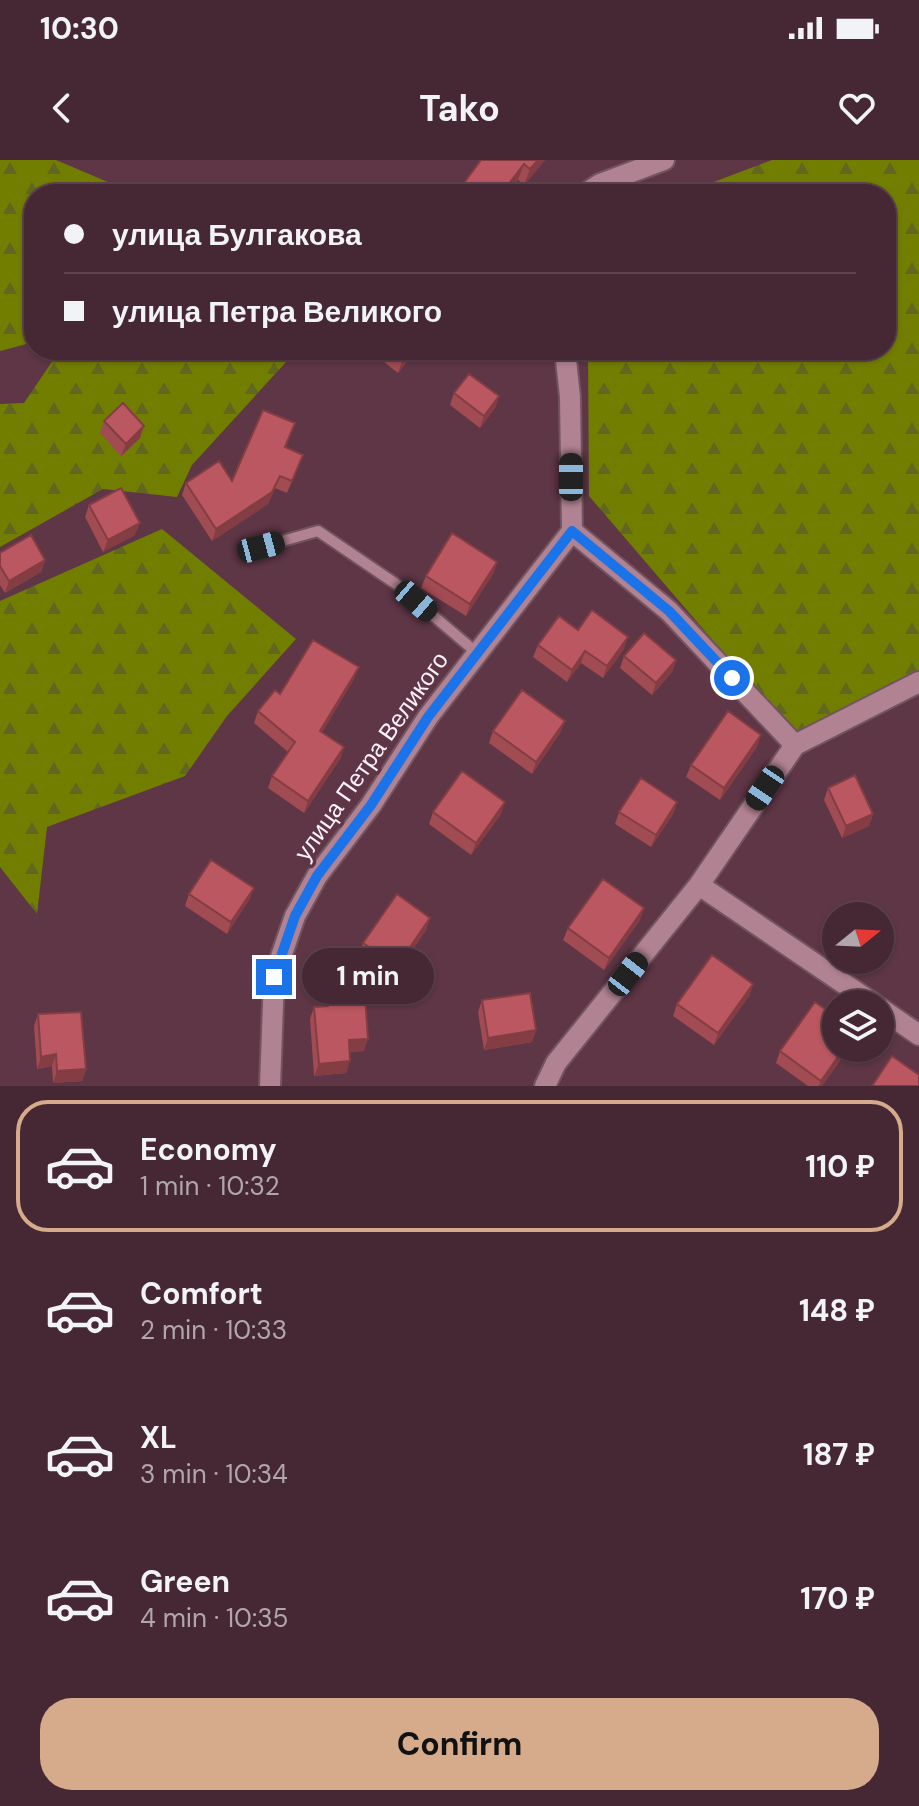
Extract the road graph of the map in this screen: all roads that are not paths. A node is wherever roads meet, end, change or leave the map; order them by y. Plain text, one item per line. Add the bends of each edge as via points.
1 (664, 160) edge
2 (600, 184) edge
3 (566, 360) edge
4 (572, 531) junction
5 (261, 547) dead end
6 (477, 653) junction
7 (919, 682) edge
8 (795, 745) junction
9 (699, 885) junction
10 (853, 990) edge
11 (894, 1018) edge
12 (919, 1035) edge
13 (270, 1086) edge
14 (545, 1086) edge

1 - 2 street
3 - 4 street
4 - 6 street, улица Петра Великого
4 - 8 street via 669,611
5 - 6 lane via 318,531 396,584
6 - 13 street, улица Петра Великого via 317,876 295,916 274,977
7 - 8 street
8 - 9 street
9 - 10 street
9 - 14 street via 556,1063
11 - 12 street

